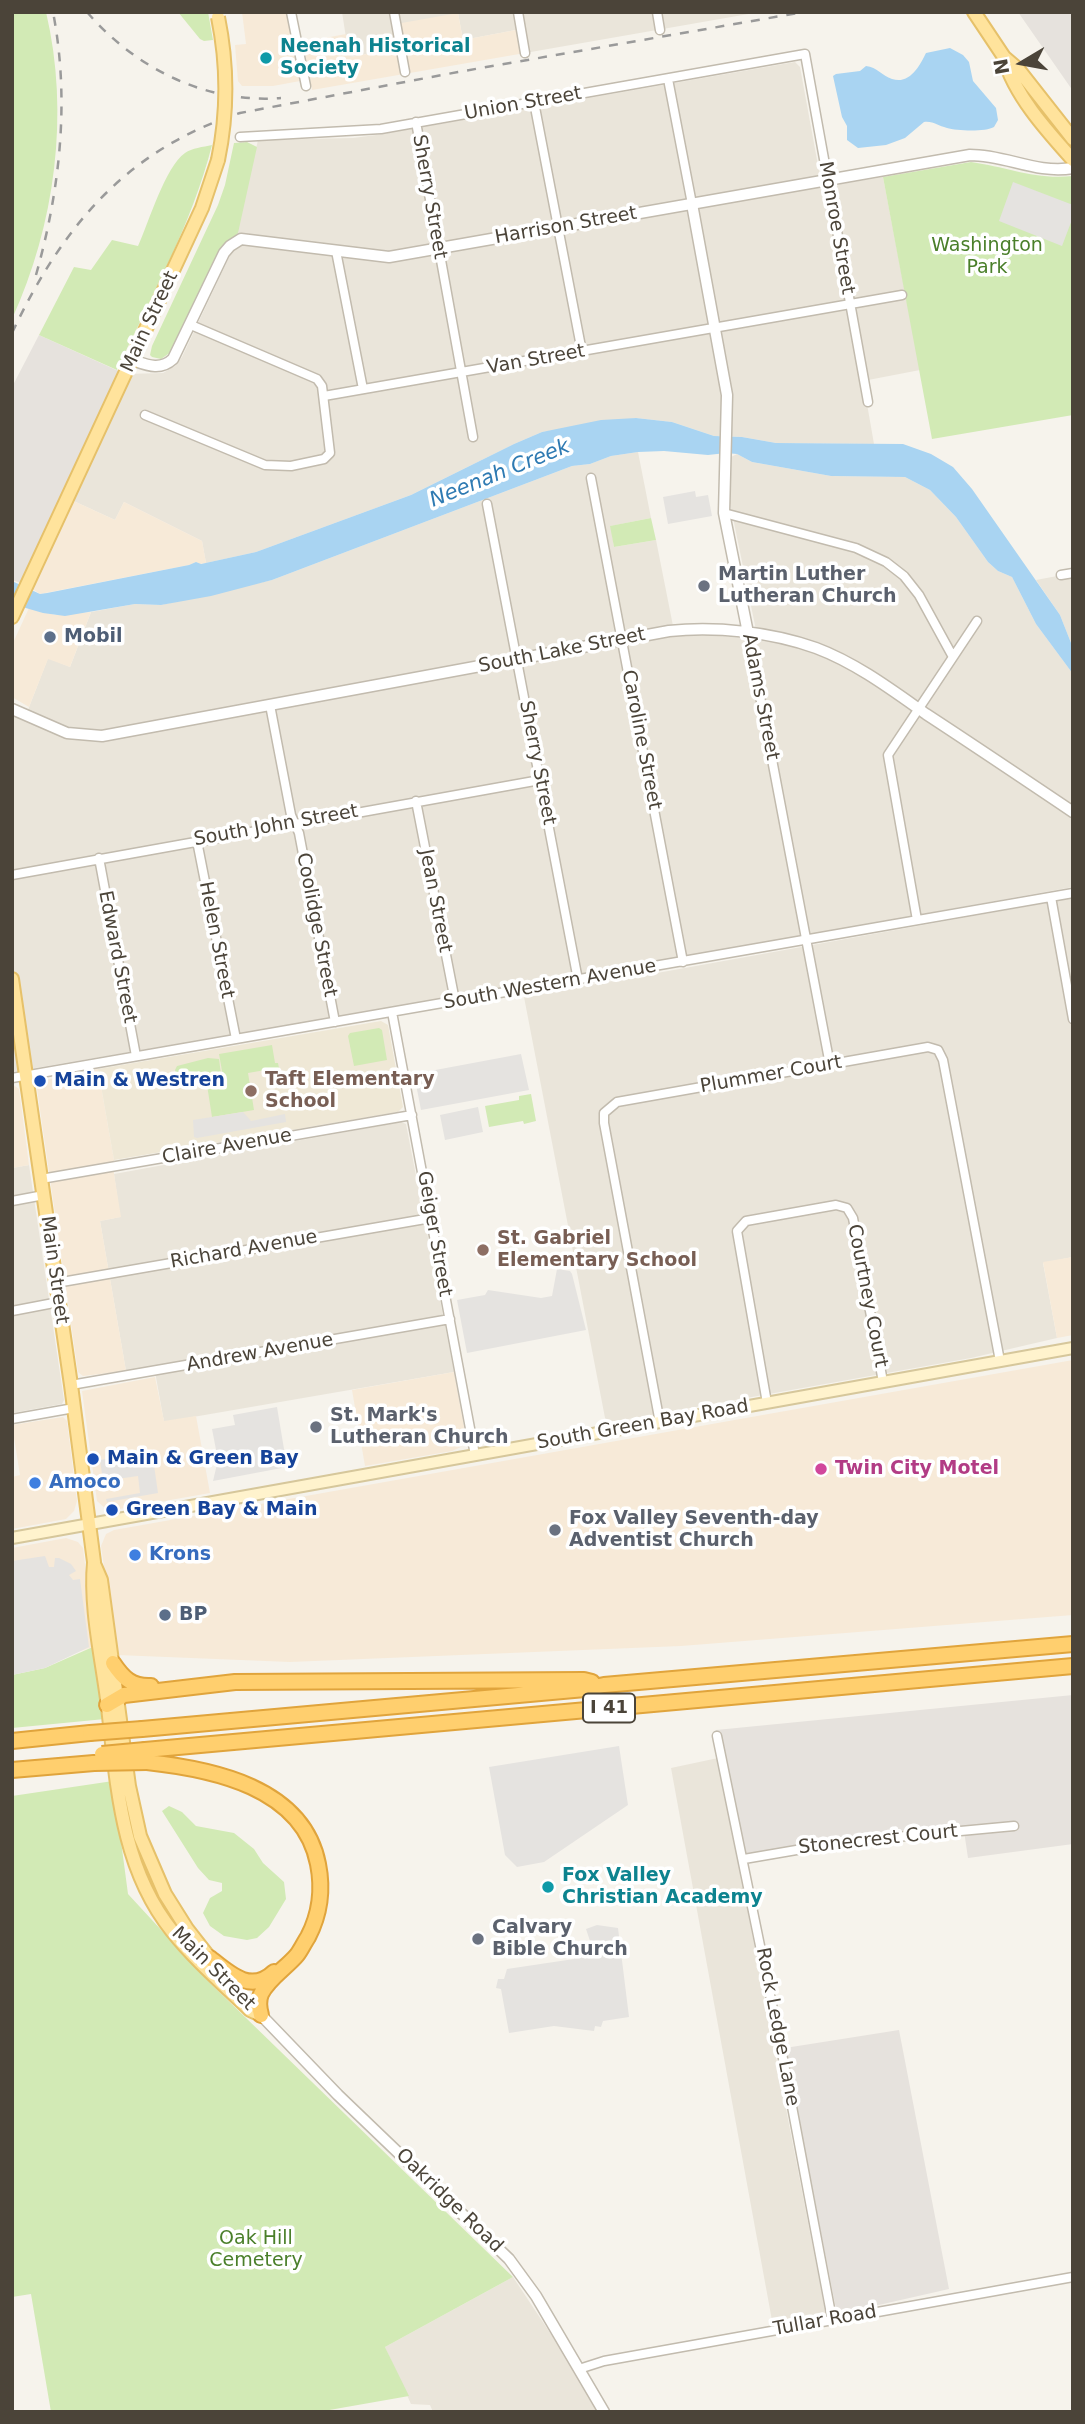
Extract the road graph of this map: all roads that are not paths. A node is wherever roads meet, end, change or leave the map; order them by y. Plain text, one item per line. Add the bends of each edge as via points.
1 (291, 12) edge
2 (394, 12) edge
3 (518, 12) edge
4 (657, 12) edge
5 (974, 12) edge
6 (218, 15) edge
7 (660, 30) dead end
8 (525, 53) dead end
9 (804, 54) joint
10 (1004, 57) junction
11 (405, 72) dead end
12 (668, 79) junction
13 (306, 86) dead end
14 (534, 102) junction
15 (416, 122) junction
16 (240, 137) dead end
17 (1071, 138) edge
18 (1073, 160) edge
19 (1073, 168) edge
20 (827, 180) junction
21 (692, 204) junction
22 (558, 227) junction
23 (438, 248) junction
24 (336, 251) junction
25 (902, 295) dead end
26 (849, 304) junction
27 (191, 325) junction
28 (715, 328) junction
29 (582, 352) junction
30 (132, 360) junction
31 (461, 372) junction
32 (363, 389) junction
33 (324, 396) junction
34 (867, 402) dead end
35 (145, 415) dead end
36 (473, 437) dead end
37 (591, 478) dead end
38 (487, 504) dead end
39 (724, 513) junction
40 (1073, 573) edge
41 (1061, 575) dead end
42 (14, 614) edge
43 (977, 621) dead end
44 (748, 633) junction
45 (621, 639) junction
46 (953, 657) junction
47 (517, 659) junction
48 (270, 705) junction
49 (918, 708) junction
50 (12, 709) edge
51 (540, 780) junction
52 (416, 801) junction
53 (1073, 812) edge
54 (294, 823) junction
55 (197, 841) junction
56 (99, 858) junction
57 (12, 875) edge
58 (1073, 893) edge
59 (1051, 897) junction
60 (918, 920) junction
61 (806, 940) junction
62 (683, 962) junction
63 (12, 979) edge
64 (578, 980) junction
65 (455, 1002) junction
66 (392, 1012) junction
67 (1073, 1019) edge
68 (335, 1022) junction
69 (236, 1039) junction
70 (136, 1056) junction
71 (830, 1065) junction
72 (26, 1075) junction
73 (12, 1078) edge
74 (412, 1115) junction
75 (41, 1179) junction
76 (44, 1195) junction
77 (12, 1201) edge
78 (431, 1217) junction
79 (56, 1283) junction
80 (59, 1302) junction
81 (12, 1311) edge
82 (450, 1319) junction
83 (1073, 1348) edge
84 (1000, 1361) junction
85 (883, 1382) junction
86 (71, 1385) junction
87 (767, 1403) junction
88 (74, 1408) junction
89 (12, 1419) edge
90 (660, 1423) junction
91 (475, 1455) junction
92 (89, 1524) junction
93 (12, 1538) edge
94 (94, 1562) junction
95 (1073, 1644) edge
96 (113, 1664) junction
97 (1073, 1666) edge
98 (235, 1682) junction
99 (604, 1685) junction
100 (112, 1702) junction
101 (717, 1737) dead end
102 (12, 1741) edge
103 (146, 1756) junction
104 (94, 1759) junction
105 (12, 1762) edge
106 (12, 1770) edge
107 (1014, 1826) dead end
108 (744, 1859) junction
109 (301, 1947) junction
110 (210, 1958) junction
111 (261, 2015) junction
112 (1073, 2277) edge
113 (832, 2319) junction
114 (579, 2369) junction
115 (604, 2412) edge

1 - 13 street
2 - 11 street
3 - 8 street
4 - 7 street
5 - 10 main road
6 - 30 main road, Main Street, bridge via 227,86 218,160 202,208
9 - 12 street, Union Street
9 - 20 street, Monroe Street
10 - 17 main road
10 - 18 main road via 1009,74
12 - 14 street, Union Street
12 - 21 street, Adams Street
14 - 15 street, Union Street
14 - 22 street
15 - 16 street, Union Street via 362,132
15 - 23 street, Sherry Street
19 - 20 street, Harrison Street via 1039,169 970,155
20 - 21 street, Harrison Street
20 - 26 street, Monroe Street
21 - 22 street, Harrison Street
21 - 28 street, Adams Street
22 - 23 street, Harrison Street
22 - 29 street
23 - 24 street, Harrison Street via 389,257
23 - 31 street, Sherry Street
24 - 27 street, Harrison Street via 235,241 224,253
24 - 32 street
25 - 26 street, Van Street
26 - 28 street, Van Street
26 - 34 street, Monroe Street
27 - 30 street, Harrison Street via 169,363 155,367
27 - 33 street via 317,379
28 - 29 street, Van Street
28 - 39 street, Adams Street via 727,395
29 - 31 street, Van Street
30 - 42 main road, Main Street
31 - 32 street, Van Street
31 - 36 street, Sherry Street
32 - 33 street, Van Street
33 - 35 street via 331,452 324,459 291,466 265,465
37 - 45 street, Caroline Street
38 - 47 street, Sherry Street
39 - 44 street, Adams Street
39 - 46 street via 856,548 886,562 919,594
40 - 41 street
43 - 46 street
44 - 45 street, South Lake Street via 691,629
44 - 49 street, South Lake Street via 834,656
44 - 61 street, Adams Street
45 - 47 street, South Lake Street
45 - 62 street, Caroline Street
46 - 49 street
47 - 48 street, South Lake Street
47 - 51 street, Sherry Street
48 - 50 street, South Lake Street via 90,736 56,730
48 - 54 street, Coolidge Street
49 - 53 street, South Lake Street
49 - 60 street via 887,760
51 - 52 street, South John Street
51 - 64 street, Sherry Street
52 - 54 street, South John Street
52 - 65 street, Jean Street
54 - 55 street, South John Street
54 - 68 street, Coolidge Street
55 - 56 street, South John Street
55 - 69 street, Helen Street
56 - 57 street, South John Street
56 - 70 street, Edward Street
58 - 59 street, South Western Avenue
59 - 60 street, South Western Avenue
59 - 67 street
60 - 61 street, South Western Avenue
61 - 62 street, South Western Avenue
61 - 71 street, Adams Street
62 - 64 street, South Western Avenue
63 - 72 main road, Main Street
64 - 65 street, South Western Avenue
65 - 66 street, South Western Avenue
66 - 68 street, South Western Avenue
66 - 74 street, Geiger Street
68 - 69 street, South Western Avenue
69 - 70 street, South Western Avenue
70 - 72 street, South Western Avenue
71 - 84 street, Plummer Court via 928,1047 940,1053
71 - 90 street, Plummer Court via 617,1102 604,1113
72 - 73 street, South Western Avenue
72 - 75 main road, Main Street
74 - 75 street, Claire Avenue
74 - 78 street, Geiger Street
75 - 76 main road, Main Street
76 - 77 street
76 - 79 main road, Main Street
78 - 79 street, Richard Avenue
78 - 82 street, Geiger Street
79 - 80 main road, Main Street
80 - 81 street
80 - 86 main road, Main Street
82 - 86 street, Andrew Avenue
82 - 91 street, Geiger Street
83 - 84 main road, South Green Bay Road
84 - 85 main road, South Green Bay Road
85 - 87 main road, South Green Bay Road
85 - 87 street, Courtney Court via 853,1218 847,1209 827,1206 746,1221 737,1231
86 - 88 main road, Main Street
87 - 90 main road, South Green Bay Road
88 - 89 street
88 - 92 main road, Main Street
90 - 91 main road, South Green Bay Road
91 - 92 main road, South Green Bay Road
92 - 93 main road, South Green Bay Road
92 - 94 main road, Main Street
94 - 96 main road, Main Street via 101,1580
94 - 100 main road, Main Street via 92,1582
95 - 99 highway, I 41
96 - 98 highway via 126,1680 141,1687 223,1679
96 - 100 main road, Main Street
97 - 103 highway, I 41
98 - 99 highway via 584,1680
98 - 100 highway via 137,1693
99 - 102 highway, I 41, bridge
100 - 110 main road, Main Street via 140,1836 165,1894
100 - 111 main road, Main Street via 122,1822 139,1876 184,1946 250,2010
101 - 108 street, Rock Ledge Lane
103 - 104 highway, I 41, bridge
103 - 109 highway via 239,1781 277,1802 296,1819 312,1845 321,1884 317,1914
104 - 105 highway, I 41
104 - 106 highway
107 - 108 street, Stonecrest Court via 843,1842
108 - 113 street, Rock Ledge Lane
109 - 110 highway via 271,1975 255,1982 238,1979
109 - 111 highway via 261,1994
110 - 111 main road, Main Street
111 - 114 street, Oakridge Road via 509,2259
112 - 113 street, Tullar Road
113 - 114 street, Tullar Road
114 - 115 street, Oakridge Road

